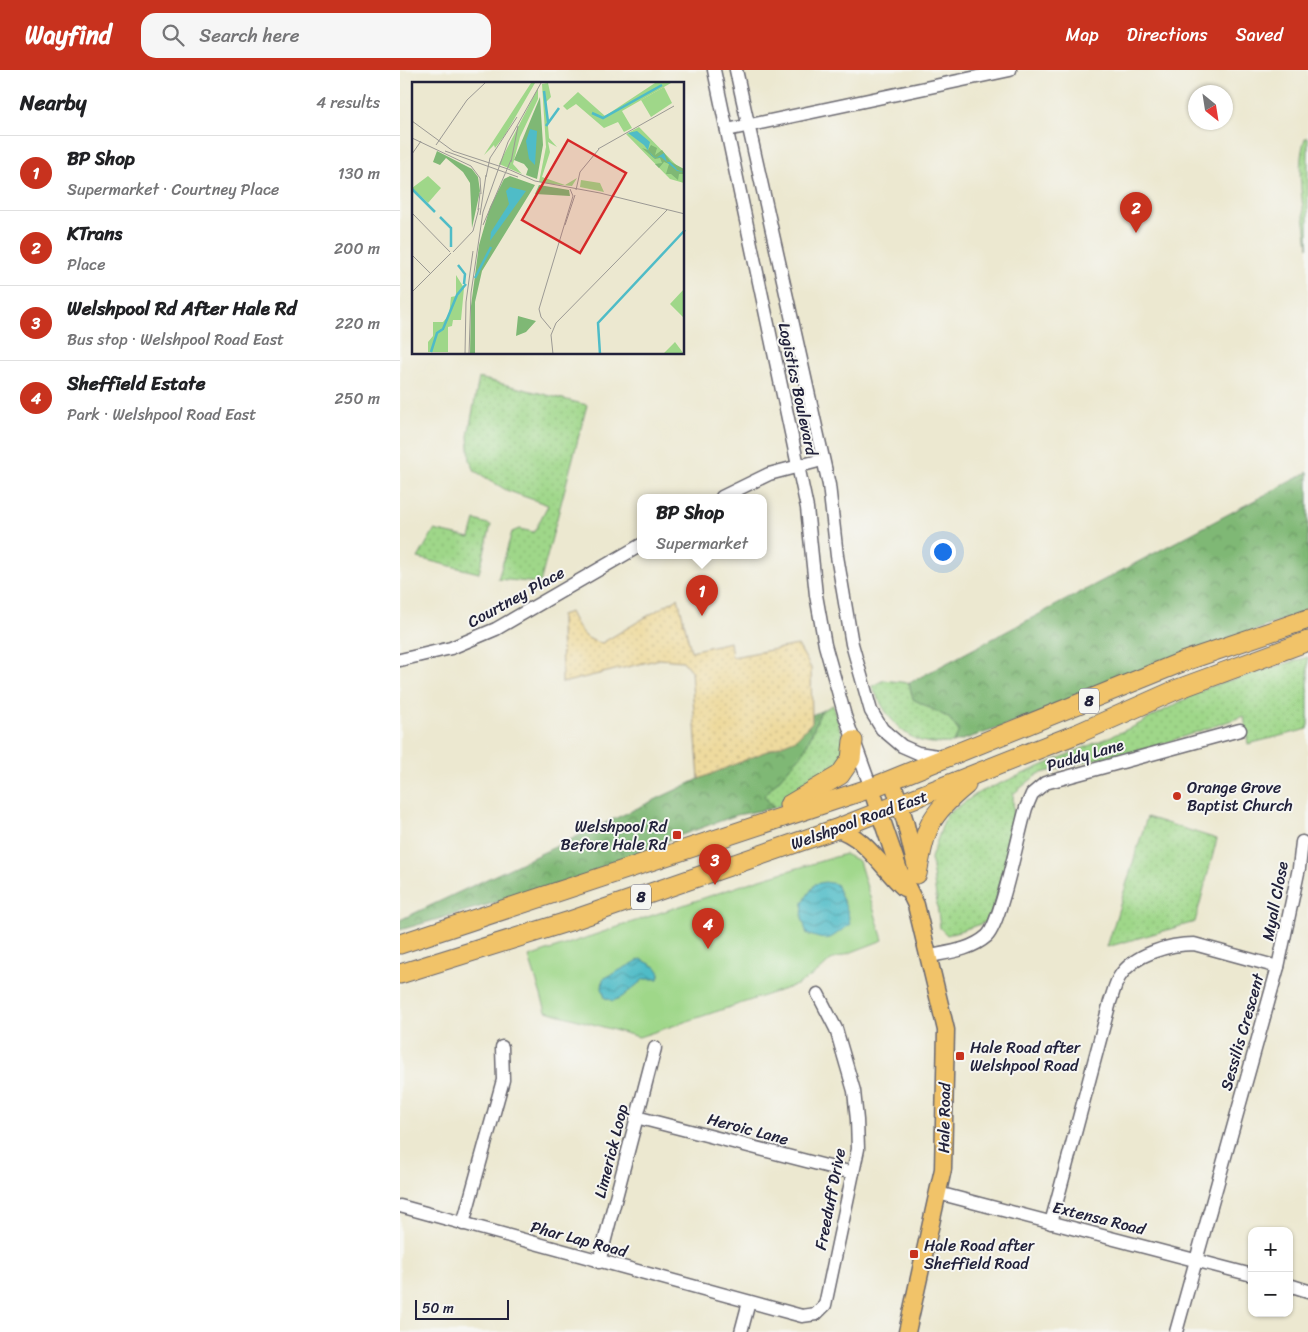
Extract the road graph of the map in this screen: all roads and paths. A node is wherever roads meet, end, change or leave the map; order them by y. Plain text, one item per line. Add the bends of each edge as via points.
1 (714, 70) edge
2 (736, 70) edge
3 (1010, 70) edge
4 (748, 125) junction
5 (727, 130) junction
6 (822, 460) junction
7 (797, 466) junction
8 (728, 494) edge
9 (637, 547) edge
10 (1308, 619) edge
11 (1308, 641) edge
12 (400, 660) edge
13 (1240, 730) dead end
14 (853, 741) junction
15 (951, 757) junction
16 (980, 773) junction
17 (892, 780) junction
18 (871, 788) junction
19 (900, 804) junction
20 (880, 812) junction
21 (836, 829) junction
22 (1302, 842) dead end
23 (636, 866) junction
24 (917, 874) junction
25 (913, 899) junction
26 (400, 944) edge
27 (930, 956) junction
28 (1278, 966) junction
29 (400, 974) edge
30 (818, 994) dead end
31 (502, 1047) dead end
32 (655, 1048) dead end
33 (636, 1117) junction
34 (853, 1174) junction
35 (938, 1193) junction
36 (400, 1206) edge
37 (1051, 1223) junction
38 (464, 1224) junction
39 (1195, 1258) junction
40 (599, 1262) junction
41 (1248, 1273) edge
42 (1293, 1287) edge
43 (1308, 1291) edge
44 (749, 1302) junction
45 (741, 1332) edge
46 (907, 1332) edge
47 (1176, 1332) edge

1 - 5 street, Logistics Boulevard
2 - 4 street, Logistics Boulevard
3 - 4 street
4 - 5 street
4 - 6 street, Logistics Boulevard
5 - 7 street, Logistics Boulevard
6 - 7 street
6 - 15 street, Logistics Boulevard via 832,500 837,556 852,644 867,698 882,729 902,746 933,756
7 - 8 street via 769,474
7 - 14 street, Logistics Boulevard via 807,508 822,629
9 - 12 street, Courtney Place via 496,629 452,648
10 - 15 highway, Welshpool Road East / 8 via 1182,662
11 - 16 highway, Welshpool Road East / 8 via 1178,689
13 - 27 street, Puddy Lane via 1045,783 1032,794 1026,808 997,917 989,935 971,947
14 - 18 street, Logistics Boulevard
14 - 23 highway, 8 via 847,767 840,775 794,804 661,846
15 - 17 highway, Welshpool Road East / 8
16 - 19 highway, Welshpool Road East / 8
16 - 24 highway via 932,817
17 - 18 highway, Welshpool Road East / 8
17 - 19 main road, Hale Road
18 - 20 main road, Hale Road
18 - 23 highway, Welshpool Road East / 8
19 - 20 highway, Welshpool Road East / 8
19 - 24 main road, Hale Road
20 - 21 highway, Welshpool Road East / 8
20 - 25 main road, Hale Road via 899,870
21 - 25 main road via 855,836
21 - 29 highway, Welshpool Road East / 8
22 - 28 street, Myall Close
23 - 26 highway, Welshpool Road East / 8
24 - 25 main road, Hale Road
25 - 27 main road, Hale Road
27 - 35 main road, Hale Road via 946,1030 943,1170
28 - 37 street, Sessilis Crescent via 1183,944 1148,955 1119,976
28 - 39 street, Sessilis Crescent
30 - 34 street, Freeduff Drive via 836,1029 854,1092 858,1149
31 - 38 street via 503,1080
32 - 33 street, Limerick Loop
33 - 34 street, Heroic Lane
33 - 40 street, Limerick Loop
34 - 44 street, Freeduff Drive via 826,1305 816,1314 802,1316
35 - 37 street, Extensa Road
35 - 46 main road, Hale Road
36 - 38 street, Phar Lap Road
37 - 39 street, Extensa Road
38 - 40 street, Phar Lap Road
39 - 41 street, Extensa Road
39 - 47 street, Sessilis Crescent
40 - 44 street, Phar Lap Road
42 - 43 street
44 - 45 street

